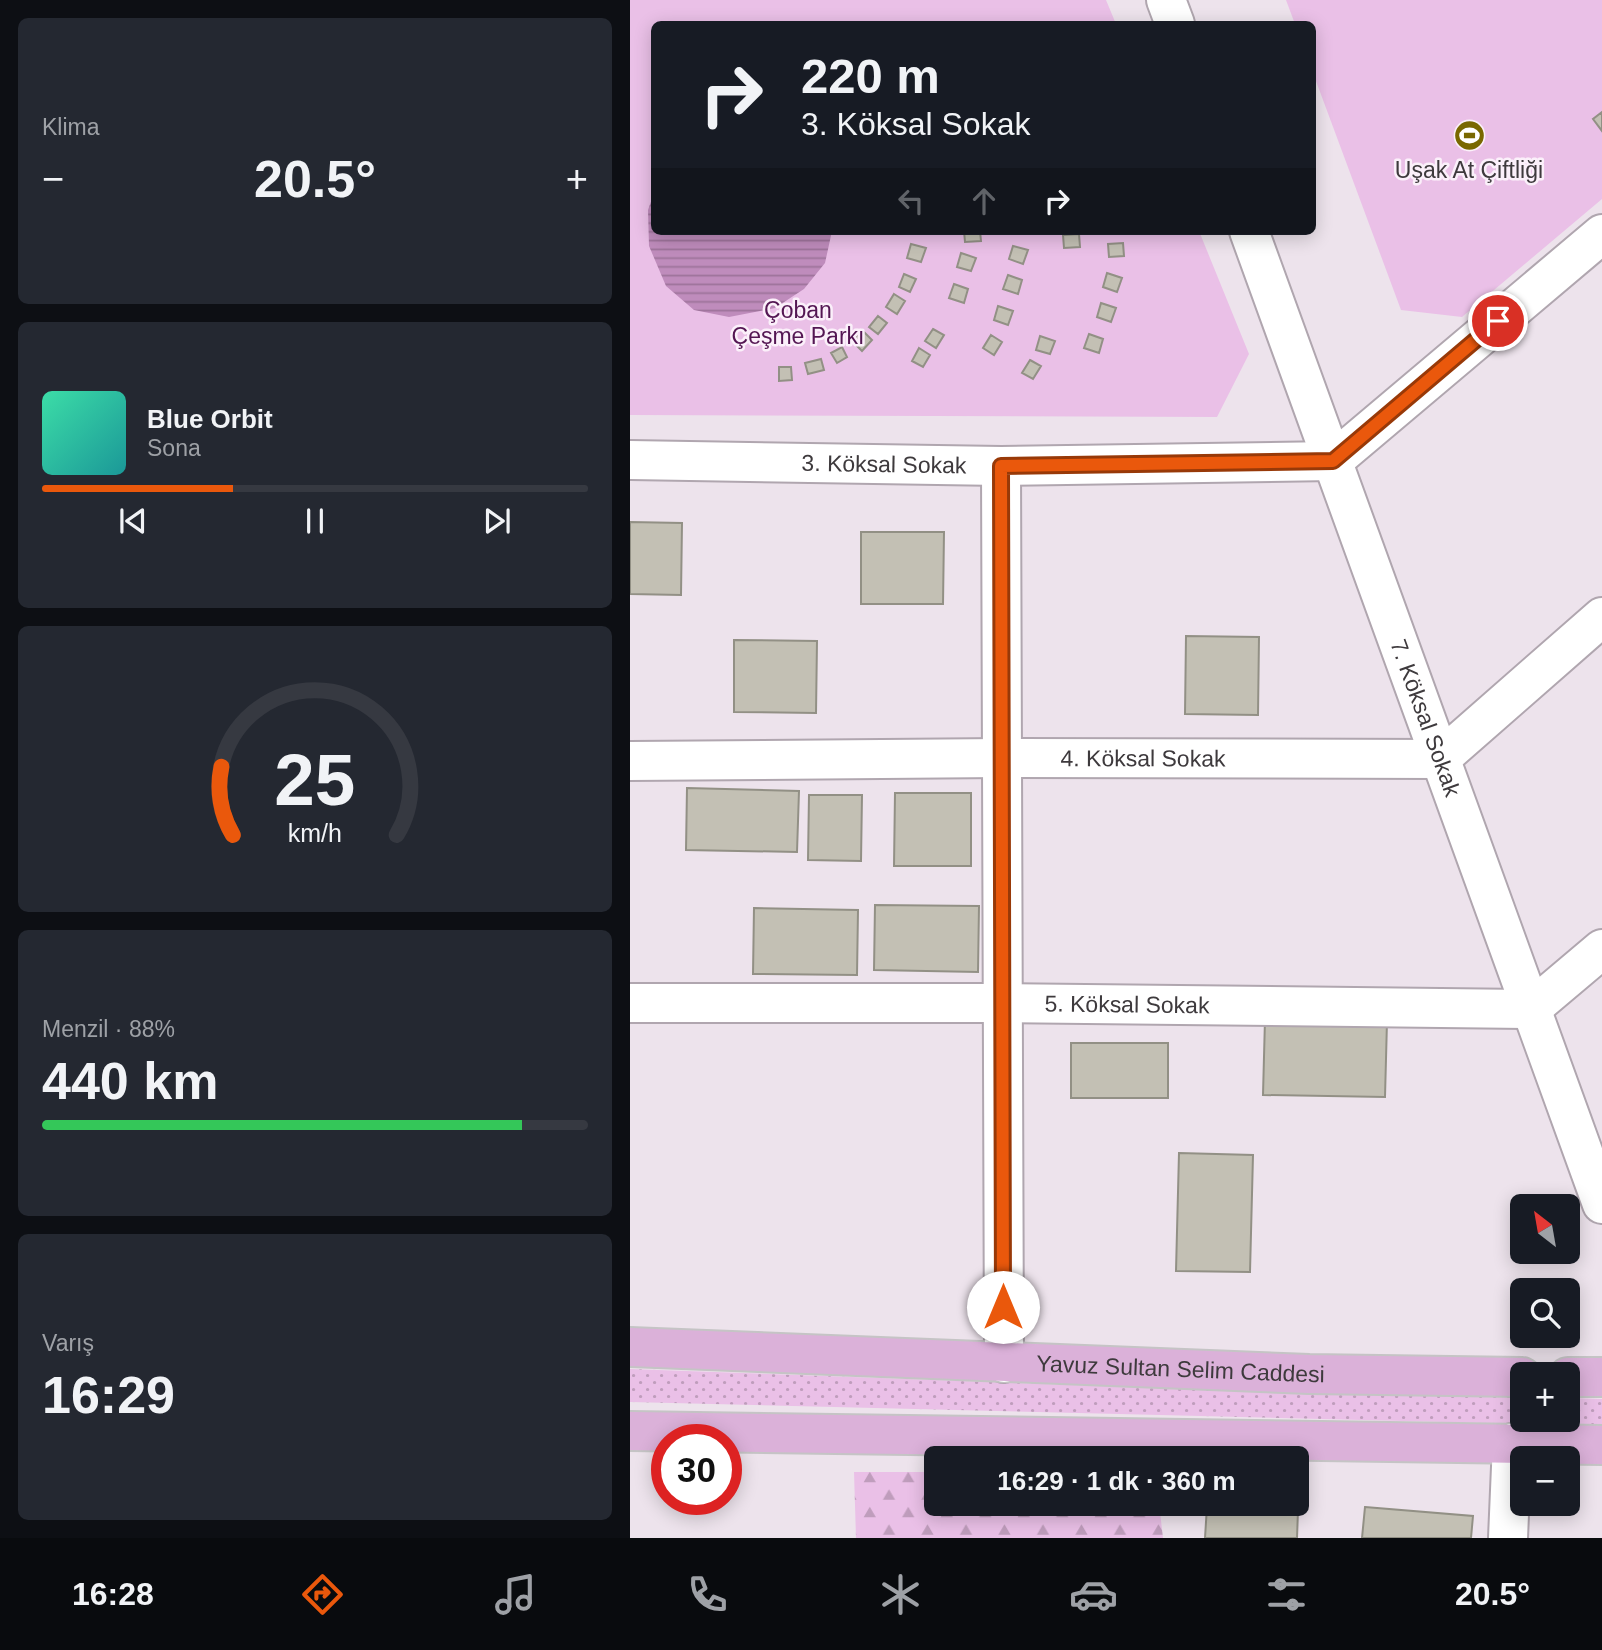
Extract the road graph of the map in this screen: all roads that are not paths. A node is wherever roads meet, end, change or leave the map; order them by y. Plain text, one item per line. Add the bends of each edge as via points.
1 (1166, 0) edge
2 (1174, 21) edge
3 (1602, 234) edge
4 (1250, 235) edge
5 (630, 460) edge
6 (1333, 461) junction
7 (1001, 466) junction
8 (1602, 617) edge
9 (1002, 758) junction
10 (1440, 759) junction
11 (630, 761) edge
12 (1602, 948) edge
13 (630, 1003) edge
14 (1003, 1003) junction
15 (1531, 1009) junction
16 (1602, 1205) edge
17 (630, 1347) edge
18 (1004, 1363) junction
19 (1510, 1377) edge
20 (1580, 1377) edge
21 (1602, 1377) edge
22 (630, 1432) edge
23 (1512, 1443) junction
24 (1602, 1445) edge
25 (1508, 1538) edge

1 - 2 street
3 - 6 street
4 - 6 street, 7. Köksal Sokak
5 - 7 street, 3. Köksal Sokak
6 - 7 street, 3. Köksal Sokak
6 - 10 street, 7. Köksal Sokak
7 - 9 street
8 - 10 street
9 - 10 street, 4. Köksal Sokak
9 - 11 street, 4. Köksal Sokak
9 - 14 street
10 - 15 street, 7. Köksal Sokak
12 - 15 street
13 - 14 street, 5. Köksal Sokak
14 - 15 street, 5. Köksal Sokak
14 - 18 street
15 - 16 street, 7. Köksal Sokak
17 - 18 main road, Yavuz Sultan Selim Caddesi
18 - 19 main road, Yavuz Sultan Selim Caddesi
20 - 21 main road
22 - 23 main road
23 - 24 main road
23 - 25 street

